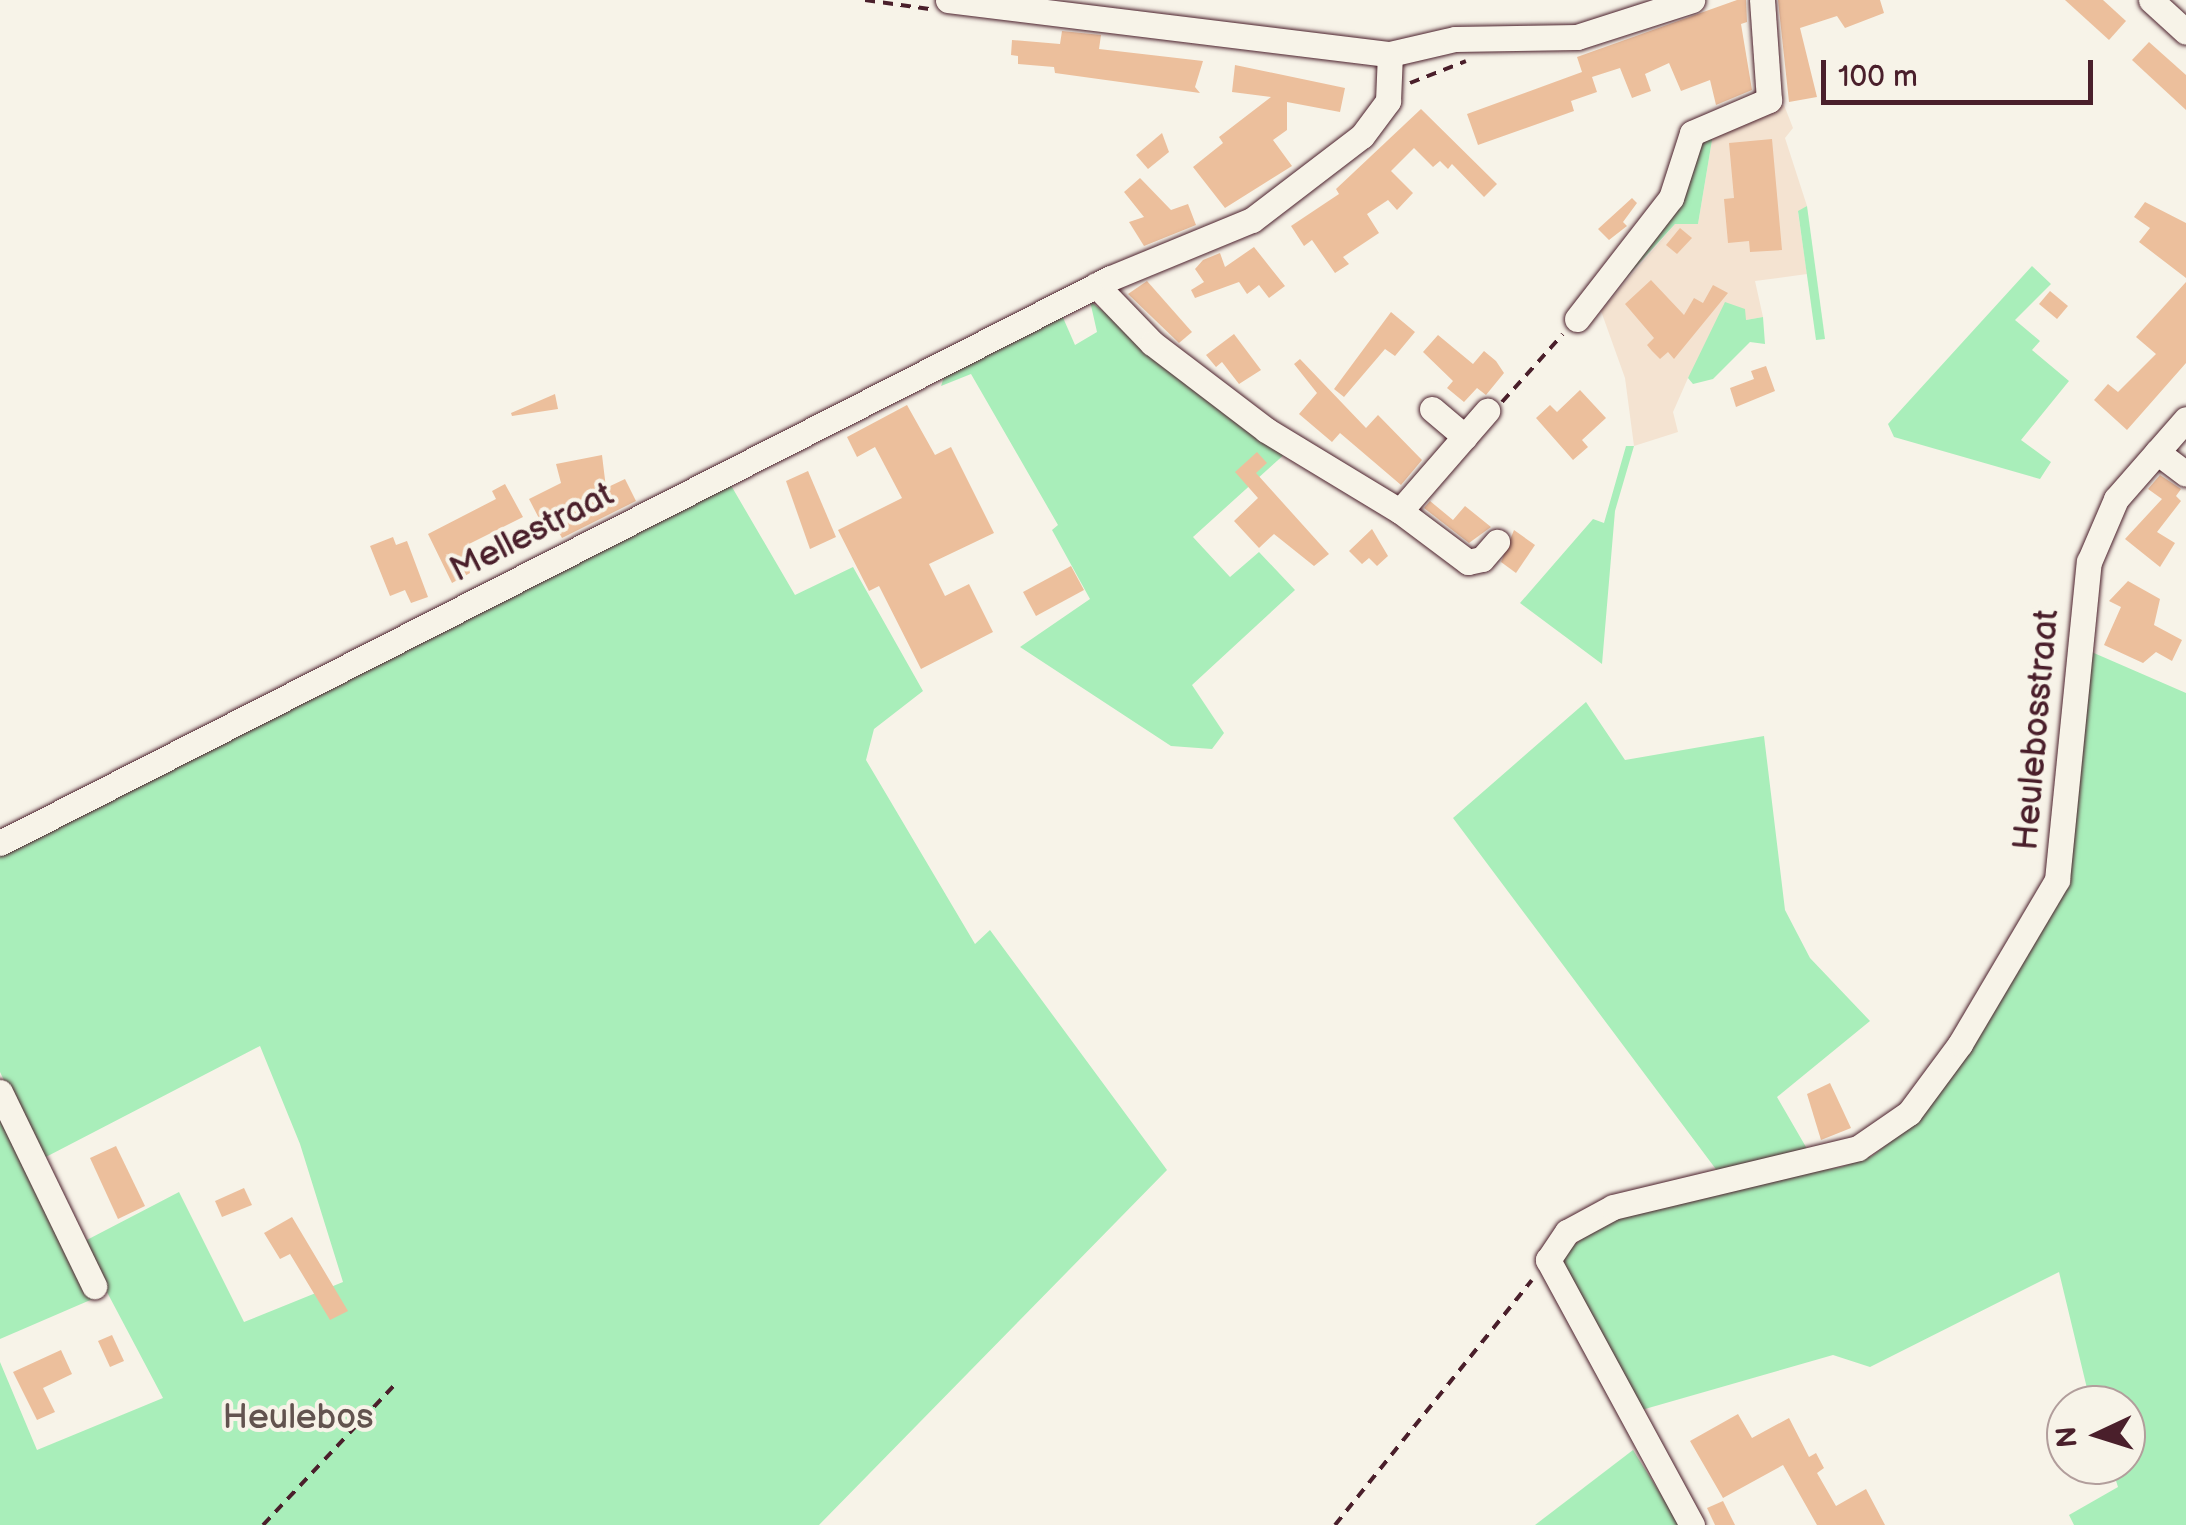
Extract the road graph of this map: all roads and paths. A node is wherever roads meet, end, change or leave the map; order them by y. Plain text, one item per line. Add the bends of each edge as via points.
1 (865, 0) edge
2 (1692, 0) edge
3 (1762, 0) edge
4 (2151, 0) edge
5 (947, 6) edge
6 (2186, 32) edge
7 (1481, 51) junction
8 (1397, 70) junction
9 (1096, 285) junction
10 (1577, 319) joint
11 (1432, 409) dead end
12 (1487, 411) joint
13 (2186, 419) edge
14 (1464, 437) junction
15 (2157, 452) junction
16 (2186, 474) edge
17 (1400, 510) junction
18 (1496, 542) dead end
19 (0, 843) edge
20 (0, 1092) edge
21 (1548, 1260) junction
22 (94, 1286) dead end
23 (398, 1381) dead end
24 (263, 1525) edge
25 (1335, 1525) edge
26 (1692, 1525) edge

1 - 5 path
2 - 7 street via 1577,38
3 - 10 street via 1769,100 1692,134 1671,198
4 - 6 street
5 - 8 street via 1328,50 1343,60
7 - 8 street
7 - 8 path via 1426,73
8 - 9 street, Mellestraat via 1371,124 1310,181 1252,220
9 - 17 street via 1152,344 1266,430
9 - 19 street, Mellestraat
10 - 12 path
11 - 14 street
12 - 14 street
13 - 15 street, Heulebosstraat
14 - 17 street
15 - 16 street
15 - 21 street, Heulebosstraat via 2116,499 2089,562 2057,880 1960,1044 1909,1113 1858,1148 1824,1159 1613,1207 1567,1232
17 - 18 street via 1468,562 1482,559
20 - 22 street
21 - 25 path
21 - 26 street
23 - 24 path

